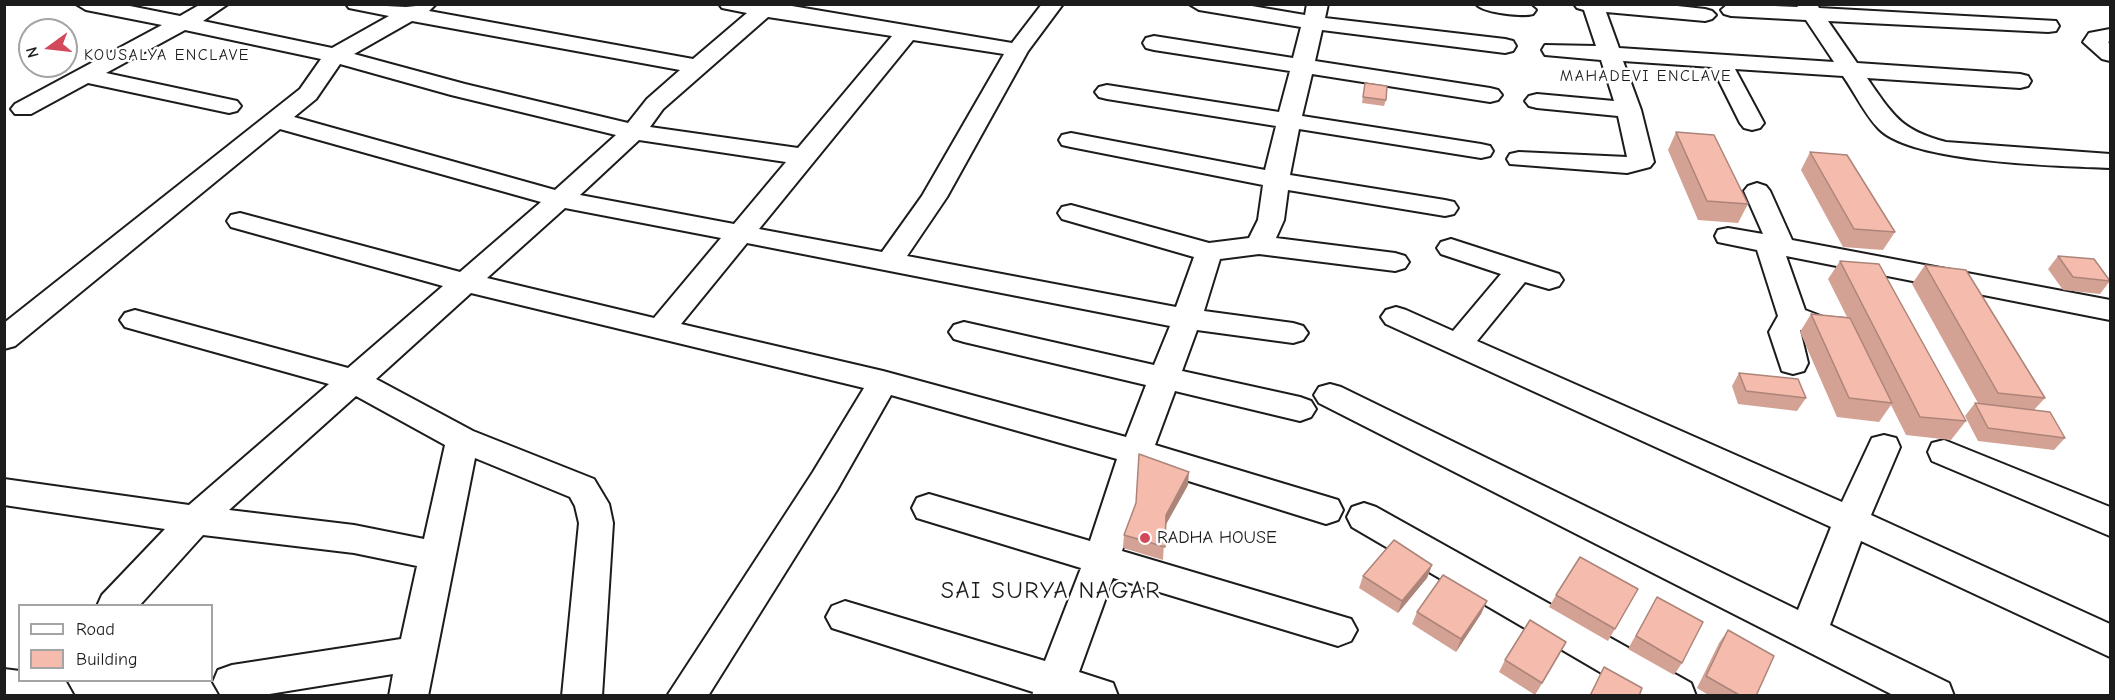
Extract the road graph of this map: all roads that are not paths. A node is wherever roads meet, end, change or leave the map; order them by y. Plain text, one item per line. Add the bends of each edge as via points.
1 (86, 4) edge
2 (218, 4) edge
3 (356, 4) edge
4 (729, 4) edge
5 (1053, 4) edge
6 (1199, 4) edge
7 (1486, 4) edge
8 (1589, 5) edge
9 (766, 8) edge
10 (419, 9) edge
11 (1526, 10) dead end
12 (1731, 10) dead end
13 (1809, 10) edge
14 (1316, 14) edge
15 (1705, 15) dead end
16 (183, 23) junction
17 (2048, 26) dead end
18 (906, 34) junction
19 (2110, 35) edge
20 (1154, 43) dead end
21 (1505, 46) dead end
22 (1018, 50) junction
23 (1553, 50) dead end
24 (2110, 54) edge
25 (1612, 55) junction
26 (334, 56) junction
27 (1720, 61) junction
28 (698, 66) junction
29 (1304, 68) junction
30 (1850, 69) junction
31 (86, 76) junction
32 (2020, 81) dead end
33 (1107, 92) dead end
34 (1490, 95) dead end
35 (1537, 100) dead end
36 (229, 106) dead end
37 (23, 110) dead end
38 (1629, 110) junction
39 (276, 120) junction
40 (1289, 120) junction
41 (1752, 123) dead end
42 (634, 132) junction
43 (1071, 140) dead end
44 (1481, 150) dead end
45 (805, 157) junction
46 (1519, 159) dead end
47 (2110, 161) edge
48 (1276, 180) junction
49 (1757, 191) dead end
50 (560, 198) junction
51 (1445, 208) dead end
52 (1071, 213) dead end
53 (240, 221) dead end
54 (740, 233) junction
55 (1728, 236) dead end
56 (1259, 245) junction
57 (1451, 248) dead end
58 (1209, 252) junction
59 (1774, 252) junction
60 (889, 262) junction
61 (1395, 262) dead end
62 (1520, 270) junction
63 (1549, 280) dead end
64 (464, 282) junction
65 (1893, 293) edge
66 (2110, 310) edge
67 (1793, 316) junction
68 (1396, 317) dead end
69 (1187, 319) junction
70 (135, 320) dead end
71 (661, 329) junction
72 (964, 332) dead end
73 (1293, 333) dead end
74 (4, 339) edge
75 (1458, 345) junction
76 (1793, 363) dead end
77 (1860, 363) edge
78 (1163, 379) junction
79 (352, 380) junction
80 (883, 382) junction
81 (462, 440) junction
82 (1884, 447) dead end
83 (1136, 452) junction
84 (1944, 452) dead end
85 (4, 492) edge
86 (929, 508) dead end
87 (1326, 510) dead end
88 (1364, 517) dead end
89 (195, 520) junction
90 (1851, 521) junction
91 (2110, 522) edge
92 (438, 556) junction
93 (1102, 559) junction
94 (118, 604) edge
95 (845, 617) dead end
96 (1338, 630) dead end
97 (1808, 633) junction
98 (2110, 641) edge
99 (418, 653) junction
100 (232, 682) dead end
101 (1053, 689) edge
102 (408, 696) edge
103 (582, 696) edge
104 (687, 696) edge
105 (1099, 696) edge
106 (1677, 696) edge
107 (1935, 696) edge

1 - 16 street
2 - 16 street
3 - 10 street
4 - 9 street
5 - 22 street
6 - 14 street
7 - 11 street
8 - 15 street
8 - 25 street
9 - 18 street
9 - 28 street
10 - 26 street
10 - 28 street
12 - 13 street
13 - 17 street
13 - 30 street
14 - 21 street
14 - 29 street
16 - 26 street
16 - 31 street
18 - 22 street
18 - 45 street
19 - 24 street via 2094,42
20 - 29 street
22 - 60 street via 934,197
23 - 25 street
25 - 27 street
25 - 38 street
26 - 39 street via 308,94
26 - 42 street
27 - 30 street
27 - 41 street
28 - 42 street via 655,104
29 - 34 street
29 - 40 street
30 - 32 street
30 - 47 street via 1888,126 1914,141 1946,150
31 - 36 street
31 - 37 street
33 - 40 street
35 - 38 street
38 - 46 street via 1641,157 1636,165
39 - 50 street
39 - 74 street
40 - 44 street
40 - 48 street
42 - 45 street
42 - 50 street
43 - 48 street
45 - 54 street
48 - 51 street
48 - 56 street via 1271,220
49 - 59 street
50 - 54 street
50 - 64 street
52 - 58 street
53 - 64 street
54 - 60 street
54 - 71 street
55 - 59 street
56 - 58 street
56 - 61 street
57 - 62 street
58 - 69 street
59 - 65 street via 1869,280
59 - 66 street
59 - 67 street
60 - 69 street
62 - 63 street
62 - 75 street
64 - 71 street
64 - 79 street
67 - 76 street via 1784,332
67 - 77 street via 1844,336
68 - 75 street
69 - 73 street
69 - 78 street
70 - 79 street
71 - 80 street
72 - 78 street
75 - 90 street
78 - 83 street
78 - 97 street via 1315,402
79 - 81 street
79 - 89 street
80 - 83 street
80 - 104 street via 825,481
81 - 92 street
81 - 103 street via 582,488 592,504 596,523
82 - 90 street
83 - 87 street
83 - 93 street
84 - 91 street
85 - 89 street
86 - 93 street
88 - 106 street
89 - 92 street via 354,539
89 - 94 street
90 - 97 street
90 - 98 street
92 - 99 street
93 - 96 street
93 - 101 street
95 - 101 street
97 - 107 street
99 - 100 street
99 - 102 street
101 - 105 street

